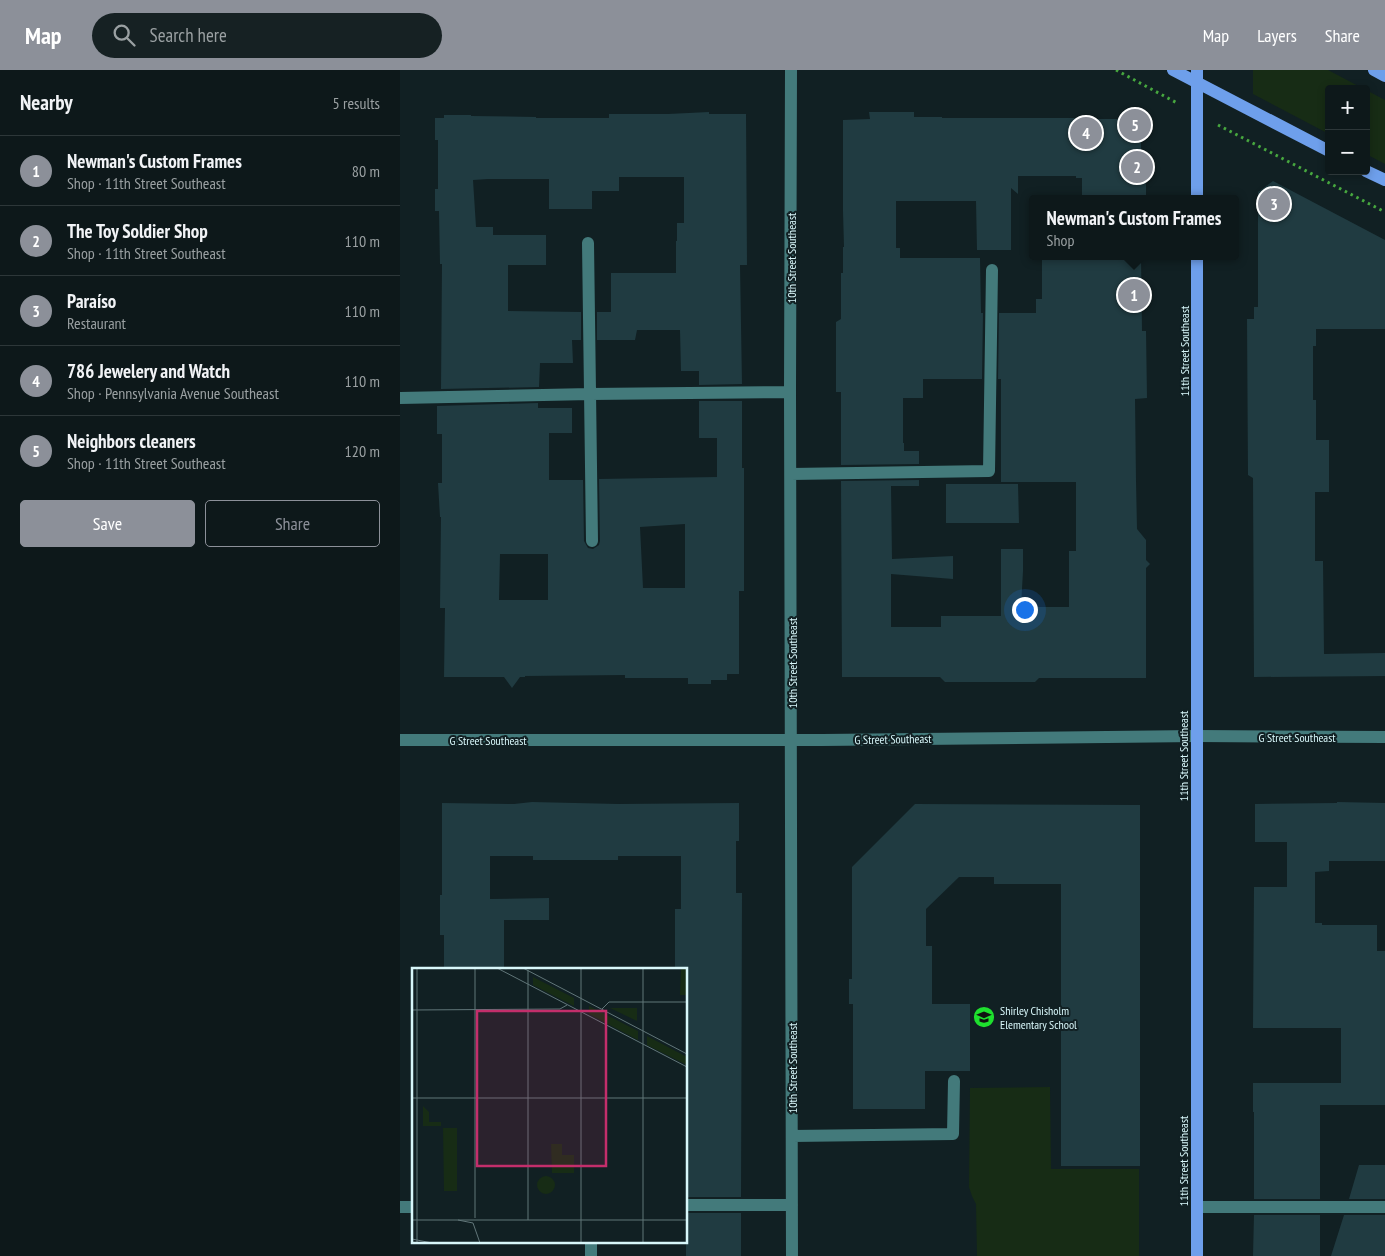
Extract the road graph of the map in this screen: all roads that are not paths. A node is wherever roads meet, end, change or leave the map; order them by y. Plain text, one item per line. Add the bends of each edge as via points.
1 (792, 70) edge
2 (1173, 70) edge
3 (1374, 70) edge
4 (1197, 76) edge
5 (1385, 76) edge
6 (1325, 149) edge
7 (1370, 172) edge
8 (1385, 180) edge
9 (1197, 195) edge
10 (588, 243) dead end
11 (1198, 260) edge
12 (992, 270) dead end
13 (790, 392) junction
14 (590, 394) junction
15 (400, 398) edge
16 (791, 474) junction
17 (592, 542) dead end
18 (1197, 736) junction
19 (1385, 737) edge
20 (400, 740) edge
21 (792, 740) junction
22 (954, 1081) dead end
23 (792, 1136) junction
24 (688, 1205) edge
25 (792, 1205) junction
26 (1197, 1207) junction
27 (1385, 1207) edge
28 (792, 1256) edge
29 (1197, 1256) edge

1 - 13 street, 10th Street Southeast
2 - 4 main road
3 - 5 main road
4 - 6 main road
4 - 9 main road
7 - 8 main road
10 - 14 street
11 - 18 main road, 11th Street Southeast
12 - 16 street via 989,470
13 - 14 street
13 - 16 street, 10th Street Southeast
14 - 15 street
14 - 17 street
16 - 21 street, 10th Street Southeast
18 - 19 street, G Street Southeast
18 - 21 street, G Street Southeast
18 - 26 main road, 11th Street Southeast
20 - 21 street, G Street Southeast
21 - 23 street, 10th Street Southeast
22 - 23 street via 953,1134
23 - 25 street, 10th Street Southeast
24 - 25 street
25 - 28 street, 10th Street Southeast
26 - 27 street
26 - 29 main road, 11th Street Southeast

